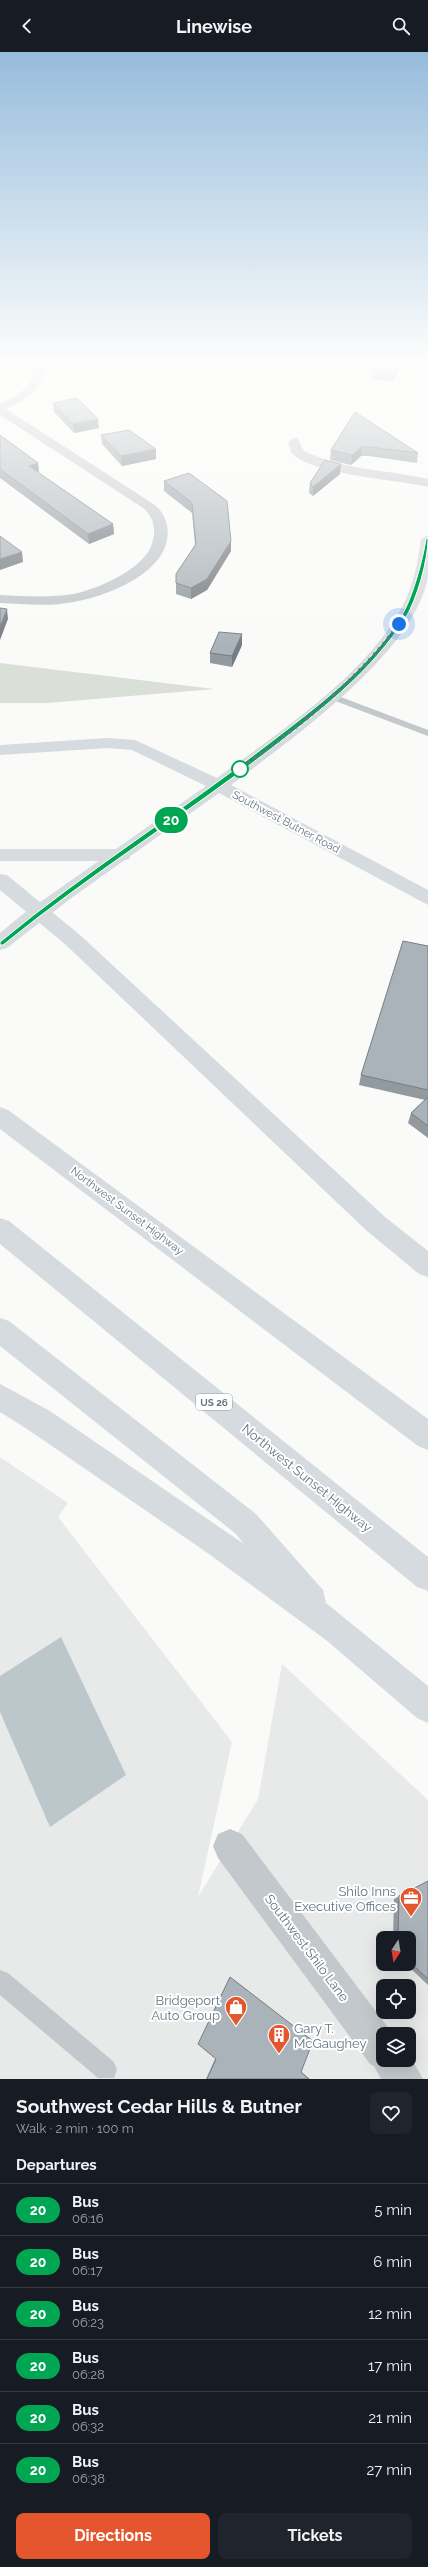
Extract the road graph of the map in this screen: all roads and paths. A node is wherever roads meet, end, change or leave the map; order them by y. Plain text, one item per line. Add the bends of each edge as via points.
1 (75, 459) edge
2 (308, 459) edge
3 (428, 483) edge
4 (428, 539) edge
5 (0, 599) edge
6 (333, 697) junction
7 (428, 733) edge
8 (0, 750) edge
9 (218, 786) junction
10 (0, 855) edge
11 (122, 855) junction
12 (0, 880) edge
13 (428, 898) edge
14 (40, 912) junction
15 (0, 944) edge
16 (0, 1116) edge
17 (0, 1229) edge
18 (428, 1266) edge
19 (0, 1330) edge
20 (0, 1397) edge
21 (428, 1436) edge
22 (428, 1576) edge
23 (337, 1629) junction
24 (428, 1708) edge
25 (230, 1846) dead end
26 (0, 1981) edge
27 (376, 2042) edge
28 (395, 2067) edge
29 (106, 2070) dead end
30 (404, 2079) edge

1 - 5 street via 157,514 163,531 161,546 152,558 132,575 74,598
2 - 3 street via 340,469 410,478
4 - 6 main road via 425,558 404,615 374,658
6 - 7 lane
6 - 9 main road
8 - 9 main road, Southwest Butner Road via 108,743 135,745
9 - 11 main road
9 - 13 main road, Southwest Butner Road
10 - 11 main road
11 - 14 main road
12 - 14 main road
14 - 15 main road
14 - 18 main road via 376,1224
16 - 21 main road, Northwest Sunset Highway
17 - 22 main road, Northwest Sunset Highway / US 26
19 - 23 main road via 246,1524
20 - 23 main road via 40,1421 219,1544
23 - 24 main road
25 - 27 street, Southwest Shilo Lane
26 - 29 lane
28 - 30 street

